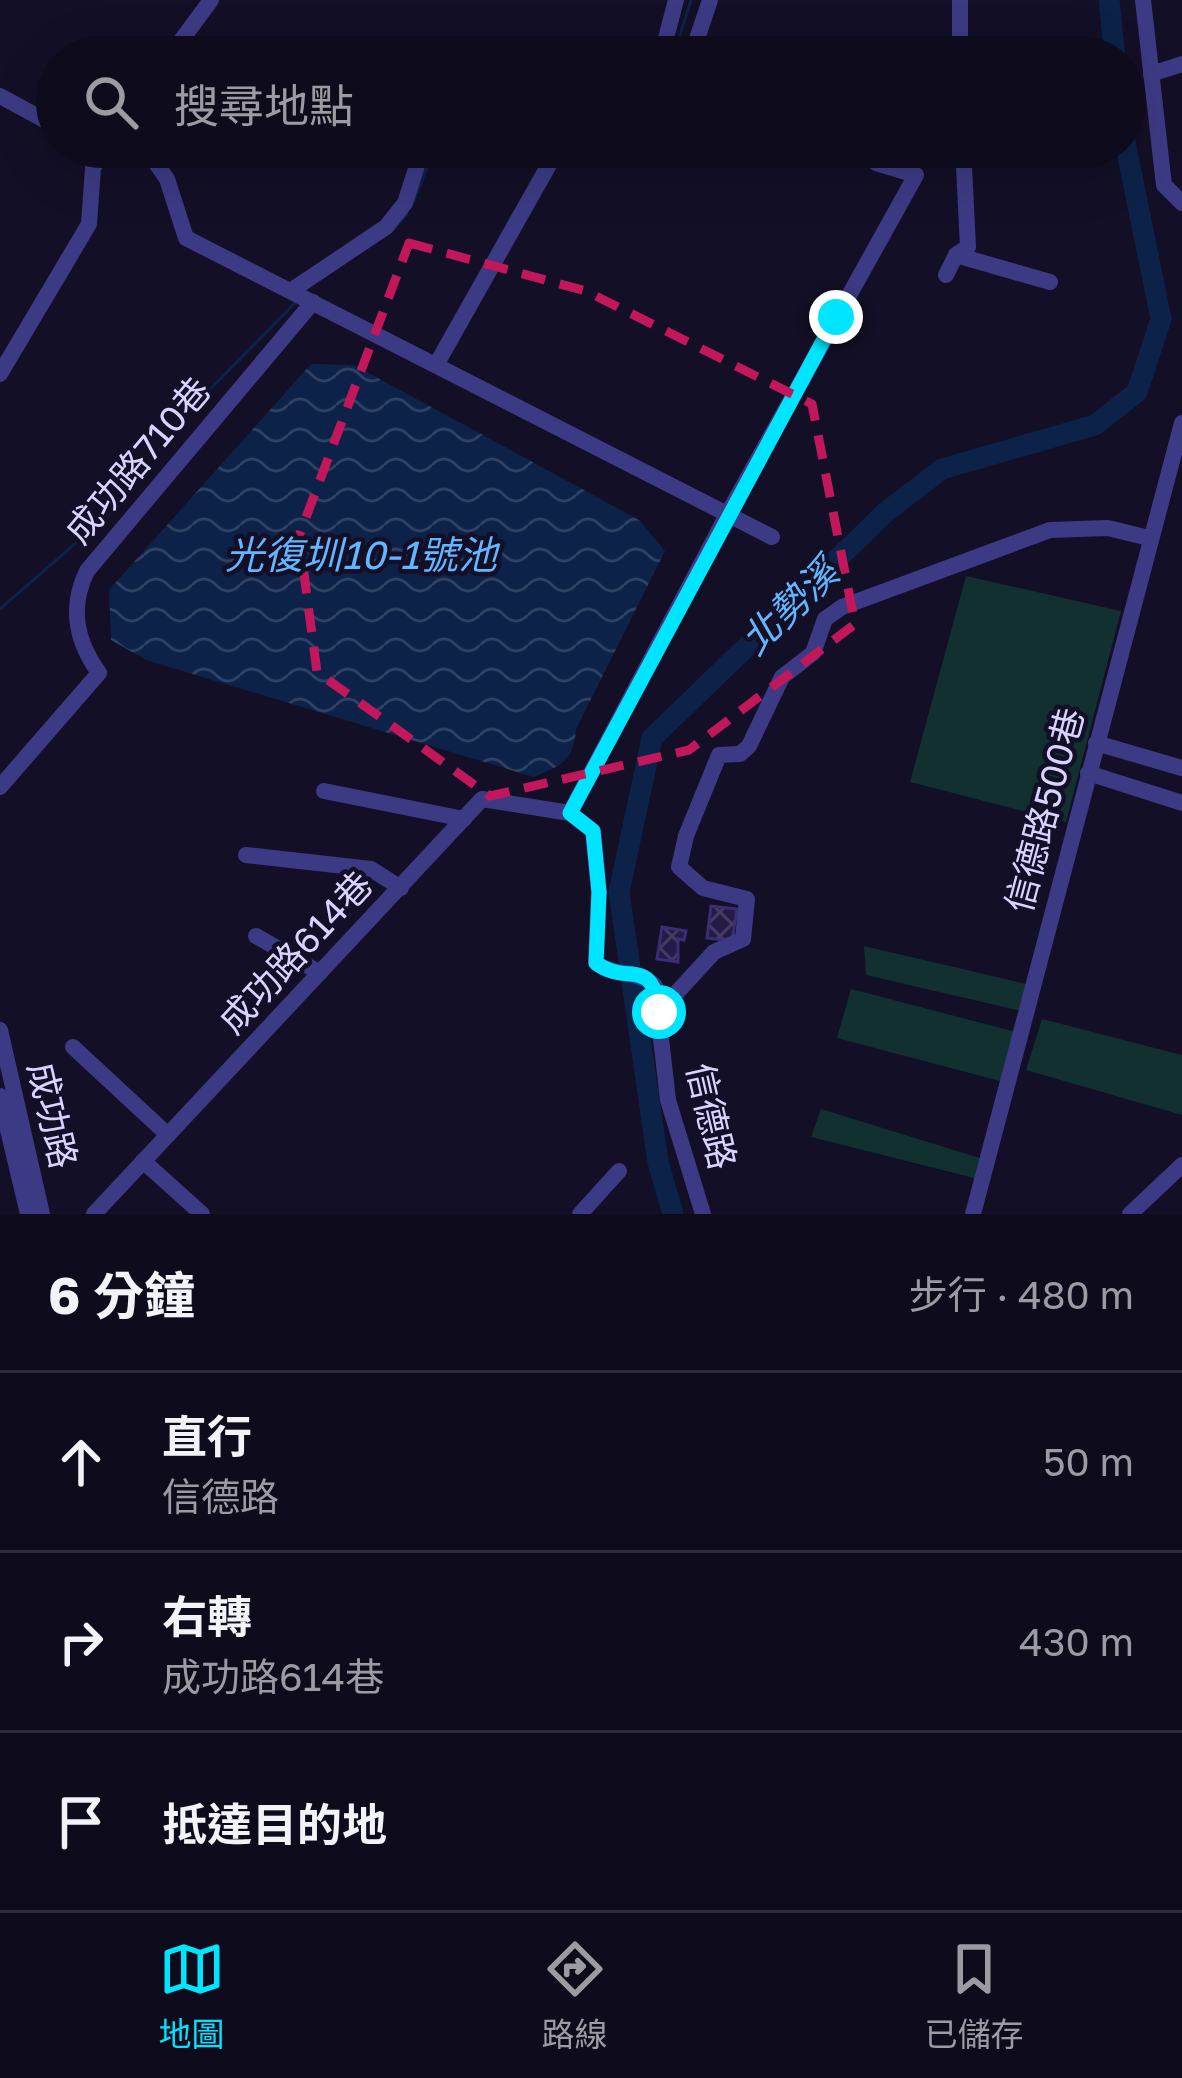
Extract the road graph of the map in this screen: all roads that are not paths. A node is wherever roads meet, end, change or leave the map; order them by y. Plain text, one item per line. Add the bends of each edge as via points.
1 (211, 0) edge
2 (676, 0) edge
3 (710, 0) edge
4 (960, 0) edge
5 (1143, 0) edge
6 (184, 36) edge
7 (667, 36) edge
8 (698, 36) edge
9 (960, 36) edge
10 (1182, 64) edge
11 (1151, 74) junction
12 (0, 96) edge
13 (36, 116) edge
14 (93, 168) edge
15 (159, 168) edge
16 (417, 168) edge
17 (547, 168) edge
18 (893, 168) edge
19 (966, 168) edge
20 (1182, 203) edge
21 (956, 255) junction
22 (946, 275) dead end
23 (1050, 282) dead end
24 (292, 290) junction
25 (313, 302) junction
26 (436, 365) junction
27 (0, 374) edge
28 (1182, 423) edge
29 (727, 515) junction
30 (772, 537) dead end
31 (1149, 538) junction
32 (1096, 742) junction
33 (1182, 768) edge
34 (1088, 773) junction
35 (0, 787) edge
36 (324, 791) dead end
37 (1182, 803) edge
38 (570, 813) junction
39 (464, 819) junction
40 (246, 855) dead end
41 (401, 888) junction
42 (256, 936) dead end
43 (320, 973) junction
44 (659, 1012) junction
45 (0, 1030) edge
46 (73, 1047) dead end
47 (0, 1096) edge
48 (168, 1135) junction
49 (143, 1161) junction
50 (1182, 1165) edge
51 (619, 1171) dead end
52 (103, 1211) edge
53 (28, 1214) edge
54 (42, 1214) edge
55 (202, 1214) edge
56 (580, 1214) edge
57 (703, 1214) edge
58 (973, 1214) edge
59 (1130, 1214) edge

1 - 6 street
2 - 7 street
3 - 8 street
4 - 9 street
5 - 11 street
10 - 11 street
11 - 20 street via 1164,185
12 - 13 street
14 - 27 street via 89,224
15 - 24 street via 186,238
16 - 24 street via 386,227
17 - 26 street
18 - 29 street via 916,175
19 - 21 street via 968,248
21 - 22 street
21 - 23 street
24 - 25 street
25 - 26 street
25 - 35 street, 成功路710巷 via 87,571 75,618 99,673
26 - 29 street
28 - 31 street, 信德路500巷
29 - 30 street
29 - 38 street
31 - 32 street, 信德路500巷
31 - 44 street via 1108,528 1050,530 868,593 825,619 813,653 782,676 748,746 719,755 686,836 679,867 691,882 747,899 742,939 715,952
32 - 33 street
32 - 34 street, 信德路500巷
34 - 37 street
34 - 58 street, 信德路500巷
36 - 39 street
38 - 39 street via 482,800
38 - 44 street, 信德路 via 593,831 596,963 655,986
39 - 41 street, 成功路614巷
40 - 41 street via 371,869
41 - 43 street, 成功路614巷
42 - 43 street
43 - 48 street, 成功路614巷
44 - 57 street, 信德路 via 668,1100
45 - 54 street, 成功路
46 - 48 street
47 - 53 street, 成功路
48 - 49 street, 成功路614巷
49 - 52 street, 成功路614巷
49 - 55 street
50 - 59 street
51 - 56 street

